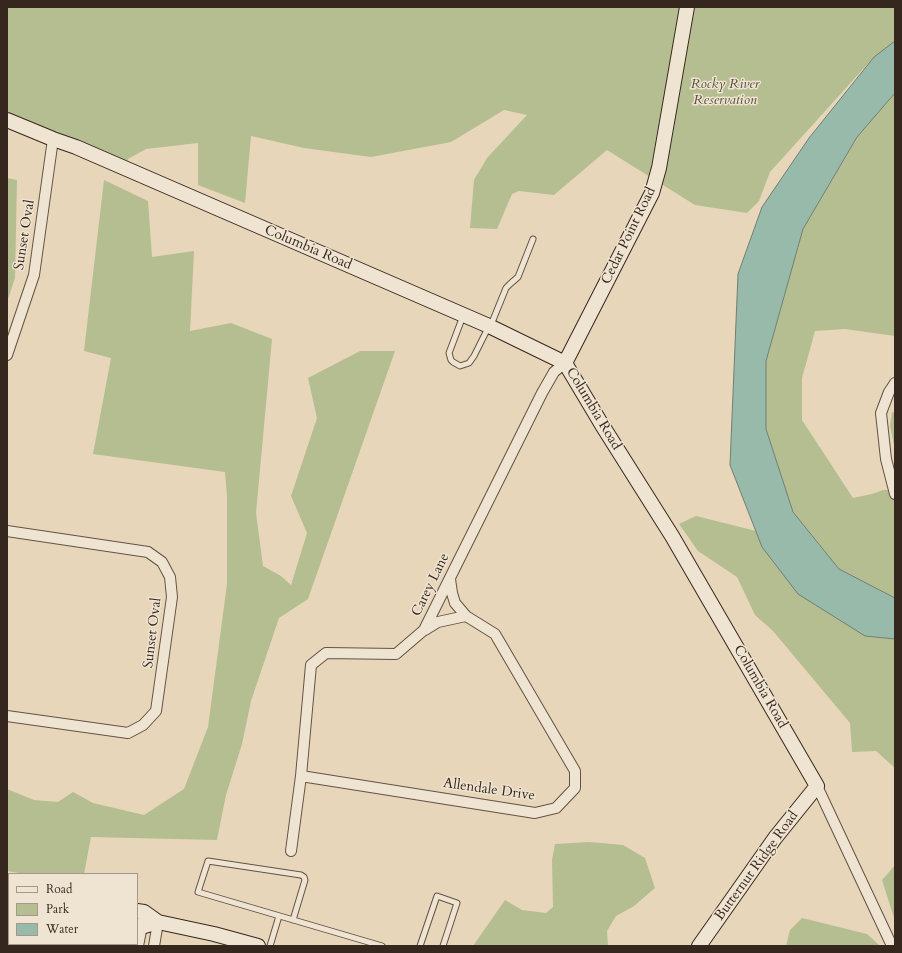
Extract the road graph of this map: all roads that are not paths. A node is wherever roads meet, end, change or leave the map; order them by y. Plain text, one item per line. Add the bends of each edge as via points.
1 (687, 7) edge
2 (7, 120) edge
3 (53, 140) junction
4 (533, 239) dead end
5 (464, 315) junction
6 (489, 326) junction
7 (7, 355) edge
8 (565, 362) junction
9 (895, 383) edge
10 (895, 494) edge
11 (7, 531) edge
12 (450, 578) junction
13 (466, 616) junction
14 (424, 630) junction
15 (7, 716) edge
16 (301, 776) junction
17 (817, 786) junction
18 (291, 851) dead end
19 (141, 912) edge
20 (279, 916) junction
21 (293, 920) junction
22 (158, 922) junction
23 (139, 927) edge
24 (138, 946) edge
25 (154, 946) edge
26 (258, 946) edge
27 (270, 946) edge
28 (382, 946) edge
29 (420, 946) edge
30 (443, 946) edge
31 (699, 946) edge
32 (892, 946) edge

1 - 8 street, Cedar Point Road via 660,168 652,193
2 - 3 street, Columbia Road
3 - 5 street, Columbia Road via 76,147
3 - 7 street, Sunset Oval via 34,275
4 - 6 lane via 518,277 506,288
5 - 6 street, Columbia Road
5 - 6 lane via 449,354 457,365 471,361
6 - 8 street, Columbia Road
8 - 12 street, Carey Lane via 554,372 542,393
8 - 17 street, Columbia Road via 672,536
9 - 10 street via 881,413 886,459
11 - 15 street, Sunset Oval via 148,552 162,562 170,576 172,597 156,711 143,726 128,733
12 - 13 street, Allendale Drive via 455,603
12 - 14 street, Carey Lane
13 - 14 street via 438,622
13 - 16 street, Allendale Drive via 495,634 576,772 576,788 556,808 535,812
14 - 16 street, Carey Lane via 396,654 326,653 311,665
16 - 18 street, Carey Lane
17 - 31 street, Butternut Ridge Road via 775,838
17 - 32 street, Columbia Road
19 - 22 street
19 - 23 street
20 - 21 lane
20 - 21 lane via 198,892 208,861 304,877
20 - 27 lane
21 - 28 lane
22 - 23 street
22 - 25 street
22 - 26 street
23 - 24 street
29 - 30 lane via 437,896 458,903

